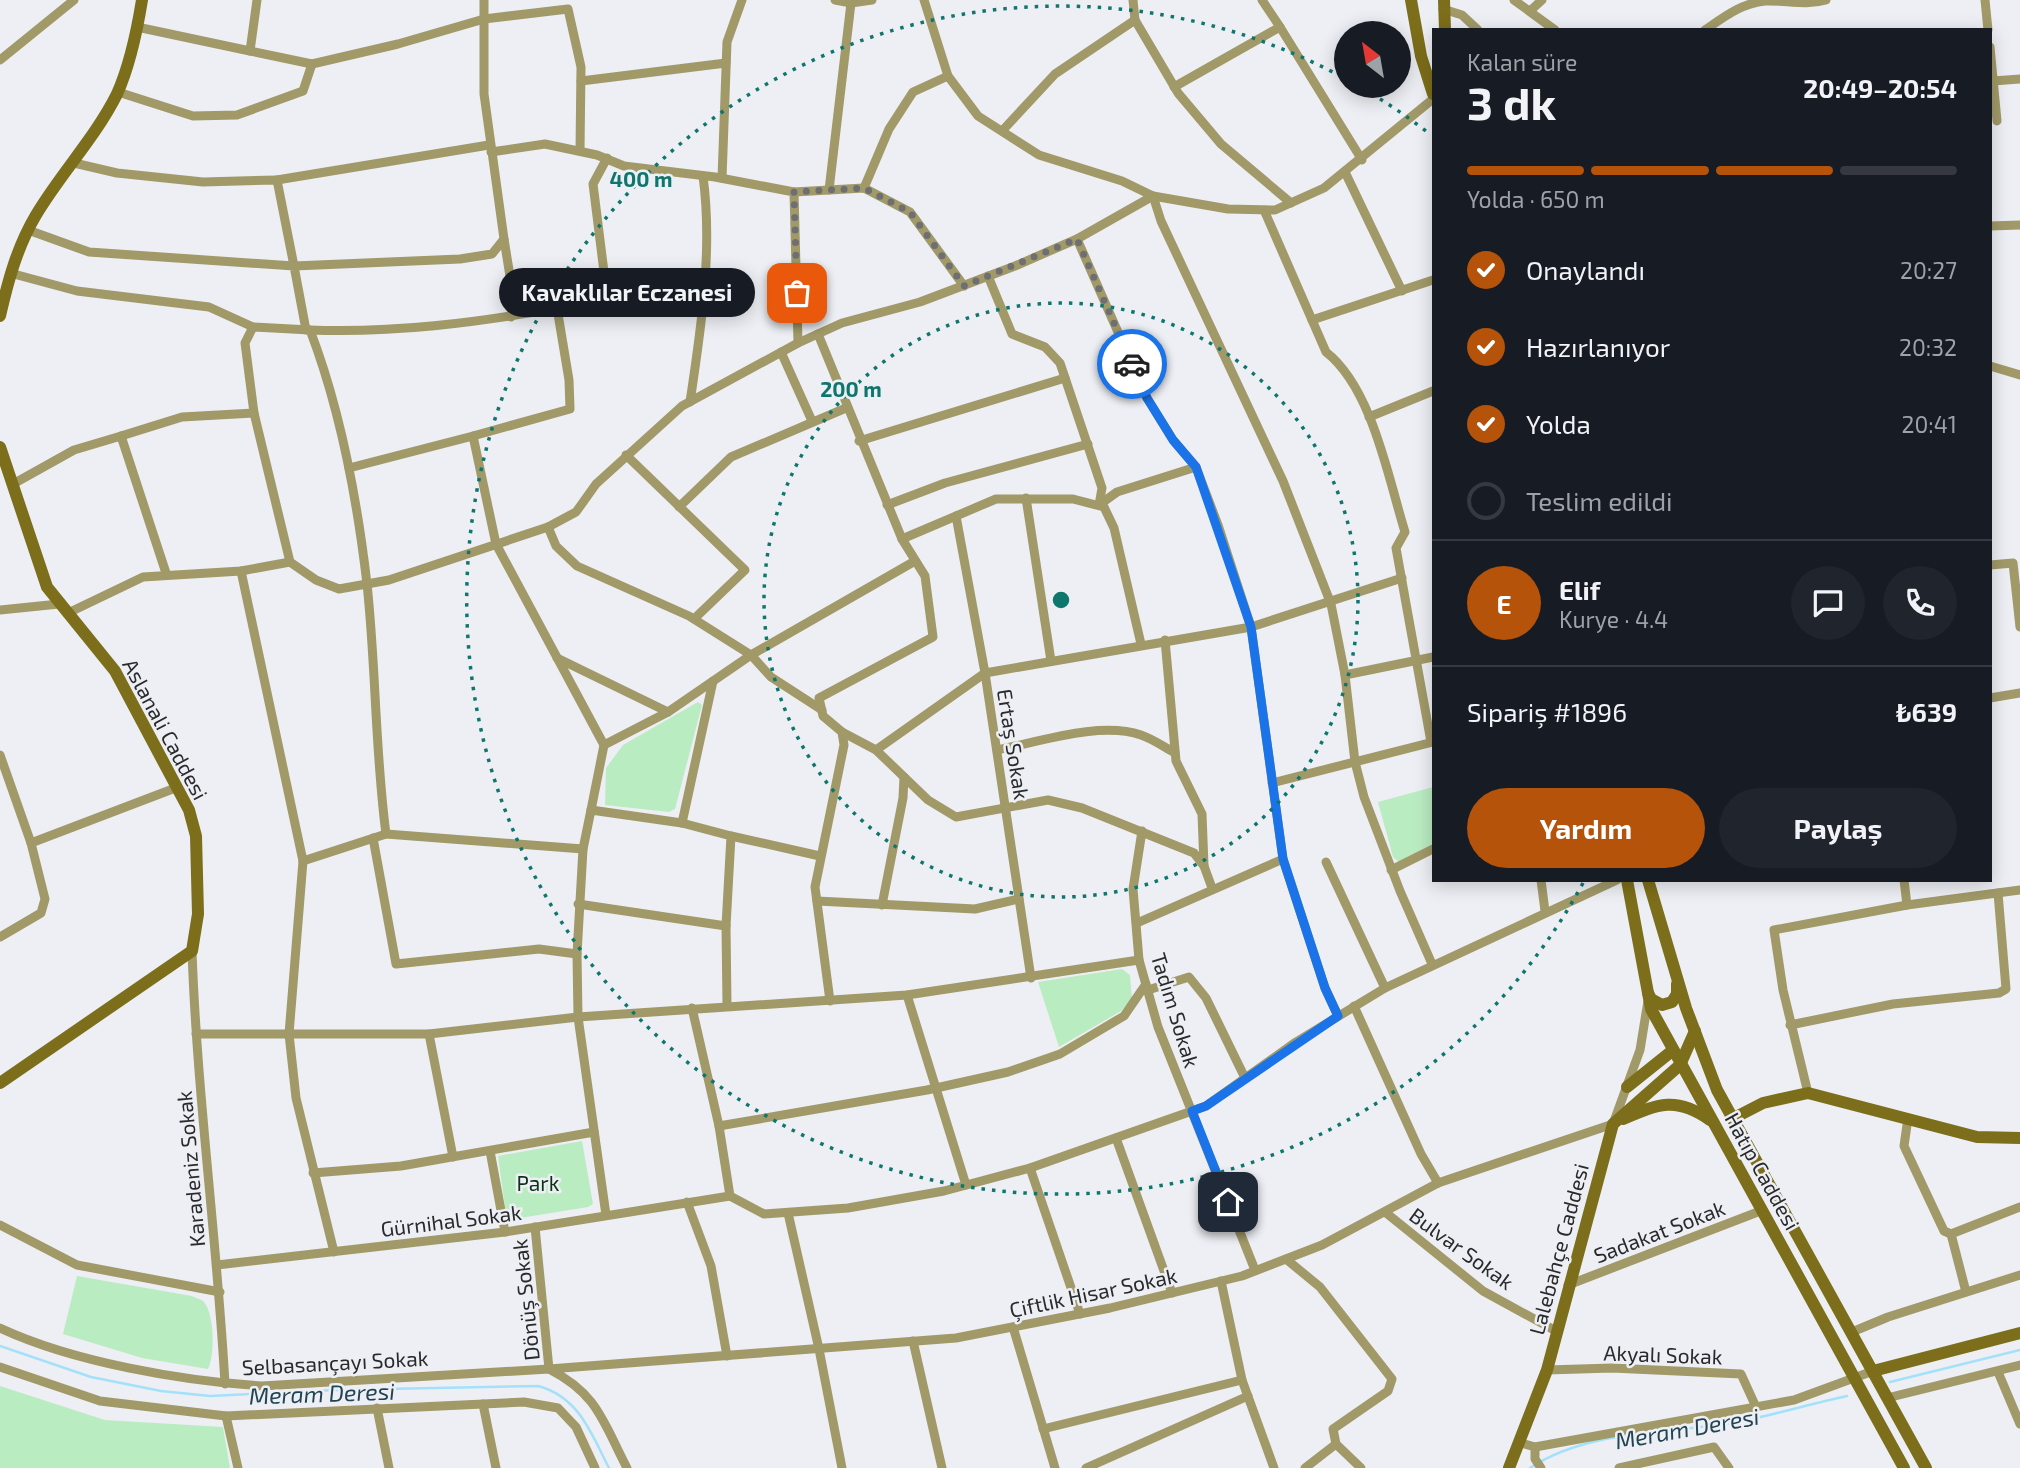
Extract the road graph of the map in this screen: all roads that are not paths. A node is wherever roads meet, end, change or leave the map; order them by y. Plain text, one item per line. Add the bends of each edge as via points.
1 (74, 0) edge
2 (142, 0) edge
3 (257, 0) edge
4 (484, 0) edge
5 (742, 0) edge
6 (835, 0) edge
7 (872, 0) edge
8 (924, 0) edge
9 (1133, 0) edge
10 (1262, 0) edge
11 (1423, 0) edge
12 (1514, 0) edge
13 (1542, 0) edge
14 (1826, 0) edge
15 (1985, 0) edge
16 (851, 3) junction
17 (1441, 3) edge
18 (1412, 7) edge
19 (1530, 11) junction
20 (484, 19) junction
21 (1135, 20) junction
22 (137, 27) junction
23 (1280, 27) junction
24 (1444, 28) edge
25 (1476, 28) edge
26 (1552, 28) edge
27 (1708, 28) edge
28 (1988, 28) edge
29 (250, 51) junction
30 (0, 60) edge
31 (726, 63) junction
32 (312, 64) junction
33 (1992, 70) edge
34 (948, 76) junction
35 (2020, 79) edge
36 (581, 81) junction
37 (1993, 81) junction
38 (1174, 87) junction
39 (1432, 90) edge
40 (118, 92) junction
41 (1432, 101) edge
42 (1997, 121) dead end
43 (1002, 131) junction
44 (490, 148) junction
45 (580, 151) junction
46 (607, 159) junction
47 (1362, 160) junction
48 (74, 163) junction
49 (1345, 173) junction
50 (703, 176) junction
51 (722, 178) junction
52 (277, 180) junction
53 (864, 188) junction
54 (829, 190) junction
55 (794, 192) junction
56 (1153, 196) junction
57 (1291, 203) junction
58 (1264, 210) junction
59 (2020, 225) edge
60 (1992, 226) edge
61 (28, 230) junction
62 (504, 239) junction
63 (1077, 239) junction
64 (294, 266) junction
65 (10, 273) junction
66 (988, 276) junction
67 (1432, 280) edge
68 (964, 286) junction
69 (1402, 292) junction
70 (557, 308) junction
71 (0, 316) edge
72 (511, 317) junction
73 (1312, 320) junction
74 (253, 327) junction
75 (308, 330) junction
76 (818, 334) junction
77 (798, 343) junction
78 (781, 352) junction
79 (1992, 367) edge
80 (2020, 375) edge
81 (1065, 378) junction
82 (1432, 391) edge
83 (690, 402) junction
84 (846, 408) junction
85 (254, 413) junction
86 (1368, 417) junction
87 (812, 421) junction
88 (121, 436) junction
89 (473, 436) junction
90 (859, 442) junction
91 (1088, 444) junction
92 (0, 447) edge
93 (626, 455) junction
94 (1196, 467) junction
95 (349, 468) junction
96 (13, 484) junction
97 (1027, 498) junction
98 (887, 505) junction
99 (1099, 505) junction
100 (678, 507) junction
101 (956, 516) junction
102 (548, 527) junction
103 (902, 539) junction
104 (496, 544) junction
105 (915, 561) junction
106 (290, 562) junction
107 (1992, 565) edge
108 (241, 571) junction
109 (166, 573) junction
110 (1402, 578) junction
111 (367, 584) junction
112 (1331, 604) junction
113 (64, 609) junction
114 (0, 610) edge
115 (694, 619) junction
116 (1251, 627) junction
117 (2020, 627) edge
118 (1165, 640) junction
119 (1141, 644) junction
120 (751, 655) junction
121 (556, 657) junction
122 (1432, 657) edge
123 (1416, 660) junction
124 (1051, 661) junction
125 (985, 673) junction
126 (1345, 674) junction
127 (713, 681) junction
128 (2020, 694) edge
129 (1992, 698) edge
130 (822, 710) junction
131 (668, 712) junction
132 (842, 732) junction
133 (1432, 742) edge
134 (604, 745) junction
135 (876, 750) junction
136 (997, 750) junction
137 (1175, 753) junction
138 (0, 755) edge
139 (1355, 762) junction
140 (904, 777) junction
141 (1272, 783) junction
142 (178, 787) junction
143 (591, 810) junction
144 (1006, 810) junction
145 (682, 823) junction
146 (1142, 831) junction
147 (386, 834) junction
148 (731, 836) junction
149 (373, 838) junction
150 (31, 843) junction
151 (583, 849) junction
152 (1432, 850) edge
153 (820, 856) junction
154 (1283, 859) junction
155 (303, 861) junction
156 (1326, 862) dead end
157 (1204, 866) junction
158 (1391, 870) junction
159 (1541, 882) edge
160 (1612, 882) edge
161 (1627, 882) edge
162 (1649, 882) edge
163 (1904, 882) edge
164 (1212, 888) junction
165 (2020, 890) edge
166 (1998, 892) junction
167 (1020, 900) junction
168 (817, 901) junction
169 (578, 904) junction
170 (882, 905) junction
171 (1907, 905) junction
172 (1545, 911) junction
173 (1137, 923) junction
174 (726, 926) junction
175 (0, 937) edge
176 (192, 951) junction
177 (577, 954) junction
178 (1139, 960) junction
179 (1432, 964) junction
180 (1031, 978) junction
181 (1677, 980) junction
182 (1147, 987) junction
183 (1385, 988) junction
184 (1647, 993) junction
185 (907, 995) junction
186 (830, 1001) junction
187 (727, 1006) junction
188 (1354, 1006) junction
189 (692, 1008) junction
190 (1338, 1016) junction
191 (578, 1017) junction
192 (1790, 1025) junction
193 (1695, 1031) junction
194 (196, 1034) junction
195 (289, 1034) junction
196 (429, 1034) junction
197 (1672, 1051) junction
198 (1680, 1065) junction
199 (1245, 1078) junction
200 (0, 1083) edge
201 (1627, 1087) junction
202 (937, 1088) junction
203 (1808, 1093) junction
204 (1192, 1111) junction
205 (1908, 1118) junction
206 (1732, 1119) junction
207 (1713, 1123) junction
208 (1613, 1124) junction
209 (719, 1126) junction
210 (594, 1132) junction
211 (1116, 1138) junction
212 (2020, 1138) edge
213 (490, 1151) junction
214 (453, 1157) junction
215 (1030, 1168) junction
216 (313, 1173) junction
217 (1438, 1183) junction
218 (966, 1185) junction
219 (730, 1196) junction
220 (687, 1202) junction
221 (2020, 1207) edge
222 (1763, 1210) junction
223 (1385, 1212) junction
224 (788, 1213) junction
225 (606, 1215) junction
226 (0, 1225) edge
227 (535, 1227) junction
228 (505, 1232) junction
229 (1951, 1234) junction
230 (334, 1252) junction
231 (1286, 1259) junction
232 (217, 1265) junction
233 (1255, 1270) junction
234 (2020, 1275) edge
235 (1221, 1281) junction
236 (1568, 1285) junction
237 (220, 1292) junction
238 (1966, 1292) junction
239 (1172, 1293) junction
240 (1080, 1314) junction
241 (1013, 1327) junction
242 (0, 1328) edge
243 (1556, 1331) junction
244 (1852, 1332) junction
245 (2020, 1333) edge
246 (913, 1341) junction
247 (819, 1349) junction
248 (727, 1356) junction
249 (2020, 1365) edge
250 (0, 1367) edge
251 (549, 1369) junction
252 (1547, 1370) junction
253 (1873, 1371) junction
254 (1998, 1372) junction
255 (1856, 1377) junction
256 (1242, 1380) junction
257 (225, 1384) junction
258 (1248, 1396) junction
259 (1887, 1398) junction
260 (483, 1404) junction
261 (1756, 1408) junction
262 (377, 1409) junction
263 (226, 1416) junction
264 (2020, 1424) edge
265 (1043, 1429) junction
266 (1521, 1443) junction
267 (1336, 1444) junction
268 (1535, 1447) junction
269 (1538, 1464) edge
270 (238, 1468) edge
271 (389, 1468) edge
272 (496, 1468) edge
273 (595, 1468) edge
274 (627, 1468) edge
275 (842, 1468) edge
276 (942, 1468) edge
277 (1055, 1468) edge
278 (1086, 1468) edge
279 (1275, 1468) edge
280 (1306, 1468) edge
281 (1361, 1468) edge
282 (1509, 1468) edge
283 (1619, 1468) edge
284 (1729, 1468) edge
285 (1904, 1468) edge
286 (1926, 1468) edge

1 - 30 street
2 - 22 street
3 - 29 street
4 - 20 street
5 - 31 street via 727,42
6 - 16 street
7 - 16 street
8 - 34 street
9 - 21 street
10 - 23 street
11 - 18 street
12 - 19 street
13 - 19 street
14 - 27 street via 1765,1 1739,7
15 - 28 street
16 - 54 street
17 - 24 street
17 - 25 street
18 - 39 street
19 - 26 street
20 - 32 street
20 - 36 street via 568,9
20 - 44 street
21 - 38 street
21 - 43 street via 1055,75
22 - 29 street
22 - 40 street
23 - 38 street
23 - 47 street
29 - 32 street
31 - 36 street
31 - 51 street
32 - 40 street via 303,91 237,115 193,116
33 - 37 street
34 - 43 street via 978,116
34 - 53 street via 913,92 889,129
35 - 37 street
36 - 45 street
37 - 42 street
38 - 57 street via 1221,144
40 - 48 street
41 - 47 street
43 - 56 street via 1039,155 1122,181
44 - 45 street via 545,144
44 - 52 street
44 - 62 street
45 - 46 street
46 - 50 street via 624,166
46 - 70 street via 593,184 605,279 591,300
47 - 49 street
48 - 52 street via 117,173 203,182
48 - 61 street
49 - 57 street
49 - 69 street
50 - 51 street
50 - 83 street via 706,239
51 - 55 street
52 - 64 street
53 - 54 street
53 - 68 street via 910,212
54 - 55 street
55 - 77 street
56 - 58 street via 1228,209
56 - 63 street
56 - 112 street via 1283,481
57 - 58 street
58 - 73 street
59 - 60 street
61 - 64 street via 89,251
61 - 65 street
62 - 64 street via 492,254 460,259
62 - 72 street via 513,295
63 - 66 street
63 - 94 street via 1147,398
64 - 75 street
65 - 71 street
65 - 74 street via 77,291 209,307
66 - 68 street
66 - 81 street via 1012,334 1045,347 1060,363
67 - 69 street
68 - 76 street
69 - 73 street
70 - 72 street
70 - 89 street via 570,409
72 - 75 street via 465,325
73 - 86 street via 1326,352 1343,365
74 - 75 street
74 - 85 street via 245,343
75 - 95 street via 320,356
76 - 77 street
76 - 84 street
77 - 78 street
78 - 83 street
78 - 87 street
79 - 80 street
81 - 90 street
81 - 91 street
82 - 86 street
83 - 93 street
84 - 87 street
84 - 90 street
85 - 88 street via 182,417
85 - 106 street
86 - 110 street via 1405,531 1396,548
87 - 100 street via 731,457
88 - 96 street via 74,450
88 - 109 street
89 - 95 street
89 - 104 street
90 - 98 street
91 - 98 street via 945,483
91 - 99 street via 1102,488
92 - 96 street, Aslanali Caddesi
93 - 100 street
93 - 102 street via 576,512
94 - 99 street via 1117,492
94 - 116 street
95 - 111 street
96 - 113 street, Aslanali Caddesi via 47,587
97 - 99 street
97 - 101 street via 996,499
97 - 124 street
98 - 103 street
99 - 119 street via 1114,528
100 - 115 street via 745,570
101 - 103 street
101 - 125 street, Ertaş Sokak
102 - 104 street
102 - 115 street via 556,546 577,566
103 - 105 street
104 - 111 street
104 - 121 street
105 - 120 street
105 - 130 street via 925,576 933,637 818,698
106 - 108 street
106 - 111 street via 339,589
107 - 117 street via 2012,563
108 - 109 street
108 - 155 street
109 - 113 street via 143,577
110 - 112 street
110 - 123 street
111 - 147 street
112 - 116 street
112 - 126 street
113 - 114 street
113 - 142 street, Aslanali Caddesi via 115,670
115 - 120 street
116 - 118 street
116 - 141 street
118 - 119 street
118 - 137 street
119 - 124 street
120 - 127 street
120 - 130 street via 771,677
121 - 131 street
121 - 134 street
122 - 123 street
123 - 126 street
123 - 133 street
124 - 125 street
125 - 135 street
125 - 136 street, Ertaş Sokak
126 - 139 street
127 - 131 street
127 - 145 street
128 - 129 street
130 - 132 street
131 - 134 street
132 - 135 street
132 - 153 street via 844,745
133 - 139 street
134 - 143 street
135 - 140 street
136 - 137 street via 1116,730 1141,735
136 - 144 street, Ertaş Sokak
137 - 157 street via 1202,814
138 - 150 street
139 - 141 street
139 - 158 street
140 - 144 street via 928,800 956,817
140 - 170 street
141 - 154 street
142 - 150 street
142 - 176 street, Aslanali Caddesi via 196,836 198,914
143 - 145 street
143 - 151 street
144 - 146 street via 1048,800
144 - 167 street, Ertaş Sokak
145 - 148 street
146 - 157 street via 1194,853
146 - 173 street, Tadım Sokak via 1133,889
147 - 149 street
147 - 151 street
148 - 153 street
148 - 174 street
149 - 155 street
149 - 177 street via 396,964 539,949
150 - 175 street via 45,899 41,913
151 - 169 street
152 - 158 street
153 - 168 street
154 - 164 street
154 - 190 street
155 - 195 street
156 - 183 street
157 - 164 street
158 - 179 street
159 - 172 street
160 - 172 street
161 - 184 street, Hatıp Caddesi
162 - 181 street, Hatıp Caddesi
163 - 171 street
164 - 173 street
165 - 166 street
166 - 171 street
166 - 192 street via 2006,989 1893,1004
167 - 170 street via 975,909
167 - 180 street, Ertaş Sokak
168 - 170 street
168 - 186 street
169 - 174 street
169 - 177 street
171 - 192 street via 1774,930
172 - 179 street
173 - 178 street, Tadım Sokak
174 - 187 street
176 - 194 street, Karadeniz Sokak
176 - 200 street
177 - 191 street
178 - 180 street
178 - 182 street, Tadım Sokak
179 - 183 street
180 - 185 street
181 - 184 street via 1672,1002 1662,1005
181 - 193 street, Hatıp Caddesi
182 - 199 street via 1189,977 1206,998
182 - 202 street via 1124,1016 1060,1054 1009,1072
182 - 204 street, Tadım Sokak
183 - 188 street
184 - 197 street, Hatıp Caddesi
184 - 201 street via 1640,1050
185 - 186 street
185 - 202 street via 928,1072
186 - 187 street
187 - 189 street
188 - 190 street
188 - 217 street
189 - 191 street
189 - 209 street
190 - 199 street
191 - 196 street
191 - 210 street
192 - 203 street
193 - 198 street
193 - 206 street, Hatıp Caddesi
194 - 195 street
194 - 232 street, Karadeniz Sokak
195 - 196 street
195 - 216 street via 296,1098
196 - 214 street
197 - 198 street, Hatıp Caddesi
197 - 201 street
198 - 207 street, Hatıp Caddesi
198 - 208 street
199 - 204 street
201 - 208 street
202 - 209 street
202 - 218 street
203 - 205 street
203 - 206 street via 1763,1102
204 - 211 street
204 - 233 street, Tadım Sokak
205 - 212 street via 1977,1137
205 - 229 street via 1904,1146 1944,1231
206 - 244 street, Hatıp Caddesi
207 - 208 street via 1693,1109 1675,1104 1653,1107
207 - 222 street, Hatıp Caddesi
208 - 217 street, Çiftlik Hisar Sokak
208 - 236 street, Lalebahçe Caddesi
209 - 219 street
210 - 213 street
210 - 225 street
211 - 215 street
211 - 239 street
213 - 214 street
213 - 228 street
214 - 216 street
215 - 218 street
215 - 240 street
216 - 230 street
217 - 223 street, Çiftlik Hisar Sokak
218 - 224 street via 848,1208
219 - 220 street, Gürnihal Sokak
219 - 224 street via 764,1214
220 - 225 street, Gürnihal Sokak
220 - 248 street via 711,1266
221 - 229 street
222 - 236 street, Sadakat Sokak
222 - 255 street, Hatıp Caddesi
223 - 231 street, Çiftlik Hisar Sokak
223 - 243 street, Bulvar Sokak via 1483,1291
224 - 247 street
225 - 227 street, Gürnihal Sokak
226 - 237 street via 77,1265
227 - 228 street, Gürnihal Sokak
227 - 251 street, Dönüş Sokak
228 - 230 street, Gürnihal Sokak
229 - 238 street
230 - 232 street, Gürnihal Sokak
231 - 233 street, Çiftlik Hisar Sokak
231 - 267 street via 1320,1287 1392,1379 1388,1391 1333,1429
232 - 237 street, Karadeniz Sokak
233 - 235 street, Çiftlik Hisar Sokak
234 - 238 street
235 - 239 street, Çiftlik Hisar Sokak
235 - 256 street
236 - 243 street, Lalebahçe Caddesi
237 - 257 street, Karadeniz Sokak
238 - 244 street
239 - 240 street, Çiftlik Hisar Sokak
240 - 241 street, Çiftlik Hisar Sokak
241 - 246 street, Çiftlik Hisar Sokak
241 - 265 street
242 - 257 street, Selbasançayı Sokak via 95,1360
243 - 252 street, Lalebahçe Caddesi
244 - 253 street, Hatıp Caddesi
245 - 253 street
246 - 247 street, Çiftlik Hisar Sokak
246 - 276 street
247 - 248 street, Çiftlik Hisar Sokak
247 - 275 street
248 - 251 street, Çiftlik Hisar Sokak
249 - 254 street
250 - 263 street via 100,1401
251 - 257 street, Selbasançayı Sokak via 262,1386
251 - 274 street via 575,1382 592,1400
252 - 261 street, Akyalı Sokak via 1741,1374
252 - 266 street, Lalebahçe Caddesi
253 - 255 street
253 - 259 street, Hatıp Caddesi
254 - 259 street
254 - 264 street
255 - 261 street via 1794,1400
255 - 285 street, Hatıp Caddesi
256 - 258 street
256 - 265 street
258 - 278 street
258 - 279 street
259 - 286 street, Hatıp Caddesi
260 - 262 street
260 - 272 street
260 - 273 street via 524,1402 558,1408 576,1427
261 - 268 street
262 - 263 street
262 - 271 street
263 - 270 street
265 - 277 street
266 - 268 street
266 - 282 street, Lalebahçe Caddesi
267 - 280 street
267 - 281 street
268 - 269 street
283 - 284 street via 1714,1447

